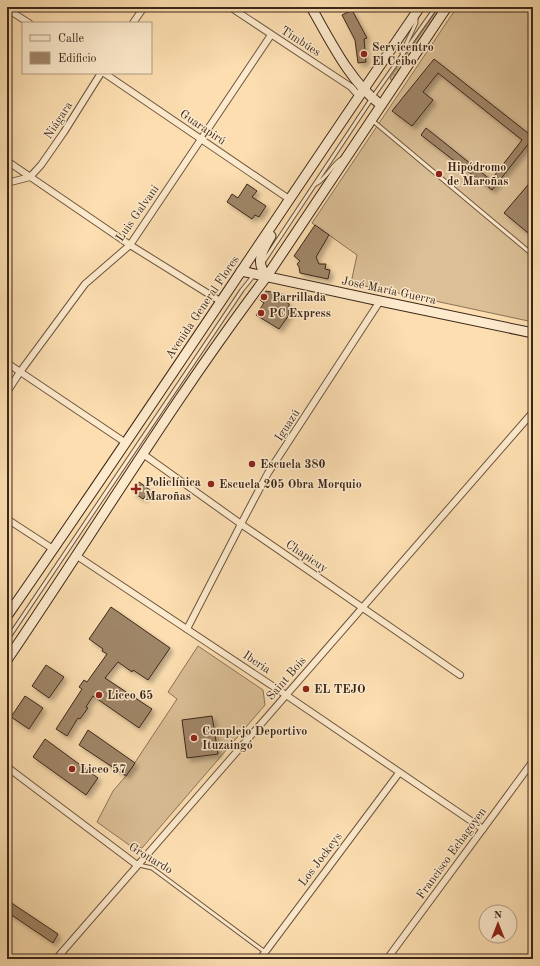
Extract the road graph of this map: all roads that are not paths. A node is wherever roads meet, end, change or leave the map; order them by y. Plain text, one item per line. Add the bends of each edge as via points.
1 (144, 7) edge
2 (230, 7) edge
3 (311, 7) edge
4 (436, 7) edge
5 (447, 7) edge
6 (418, 8) edge
7 (7, 9) edge
8 (27, 22) edge
9 (135, 22) edge
10 (271, 35) junction
11 (401, 57) junction
12 (102, 74) edge
13 (104, 74) edge
14 (361, 93) junction
15 (372, 98) junction
16 (381, 105) junction
17 (372, 120) junction
18 (200, 140) junction
19 (348, 154) junction
20 (7, 162) edge
21 (30, 177) junction
22 (7, 183) edge
23 (314, 185) junction
24 (289, 199) junction
25 (130, 245) junction
26 (533, 255) edge
27 (241, 270) junction
28 (258, 270) junction
29 (267, 276) junction
30 (220, 301) junction
31 (380, 301) junction
32 (533, 333) edge
33 (7, 363) edge
34 (20, 372) junction
35 (7, 392) edge
36 (533, 412) edge
37 (126, 443) junction
38 (143, 454) junction
39 (7, 519) edge
40 (241, 524) junction
41 (53, 549) junction
42 (77, 556) junction
43 (363, 607) junction
44 (7, 616) edge
45 (187, 629) junction
46 (7, 640) edge
47 (7, 660) edge
48 (460, 675) dead end
49 (286, 695) junction
50 (533, 761) edge
51 (7, 767) edge
52 (399, 773) junction
53 (483, 829) junction
54 (137, 865) junction
55 (265, 952) junction
56 (56, 959) edge
57 (260, 959) edge
58 (388, 959) edge

1 - 9 street
2 - 10 street, Timbúes
3 - 14 main road
4 - 11 lane, Avenida General Flores
5 - 16 main road, Avenida General Flores
6 - 11 lane, Avenida General Flores via 416,23
6 - 14 main road, Avenida General Flores
7 - 8 street
10 - 14 street, Timbúes
10 - 18 street, Luis Galvani
11 - 15 lane, Avenida General Flores
12 - 21 street, Niágara via 60,138
13 - 18 street, Guarapirú
14 - 15 main road
14 - 24 main road, Avenida General Flores
15 - 16 main road
15 - 19 main road via 371,110 351,140
15 - 23 lane, Avenida General Flores
16 - 17 main road, Avenida General Flores
17 - 19 main road, Avenida General Flores
17 - 26 lane
18 - 24 street, Guarapirú
18 - 25 street, Luis Galvani
19 - 23 lane, Avenida General Flores
19 - 29 main road, Avenida General Flores
20 - 21 street
21 - 22 street
21 - 25 street
23 - 28 lane, Avenida General Flores
24 - 27 main road, Avenida General Flores
24 - 28 main road via 285,214 265,246
25 - 30 street
25 - 34 street, Luis Galvani via 84,284
27 - 28 main road
27 - 30 main road, Avenida General Flores
28 - 29 main road via 262,270
28 - 46 lane, Avenida General Flores via 242,290
29 - 31 main road, José María Guerra
29 - 38 main road, Avenida General Flores via 236,317
30 - 37 main road, Avenida General Flores
31 - 32 main road, José María Guerra
31 - 40 street, Iguazú via 268,473
33 - 34 street
34 - 35 street, Luis Galvani
34 - 37 street
36 - 43 street, Saint Bois
37 - 41 main road, Avenida General Flores
38 - 40 street, Chapicuy
38 - 42 main road, Avenida General Flores
39 - 41 street
40 - 43 street, Chapicuy
40 - 45 street, Iguazú
41 - 44 main road, Avenida General Flores
42 - 45 street, Iberia
42 - 47 main road, Avenida General Flores
43 - 48 street, Chapicuy
43 - 49 street, Saint Bois
45 - 49 street, Iberia
49 - 52 street, Iberia
49 - 54 street, Saint Bois
50 - 53 street, Francisco Echagoyen
51 - 54 street, Gronardo
52 - 53 street, Iberia
52 - 55 street, Los Jockeys
53 - 58 street, Francisco Echagoyen
54 - 55 lane, Gronardo via 152,868
54 - 56 street, Saint Bois
55 - 57 street, Los Jockeys

